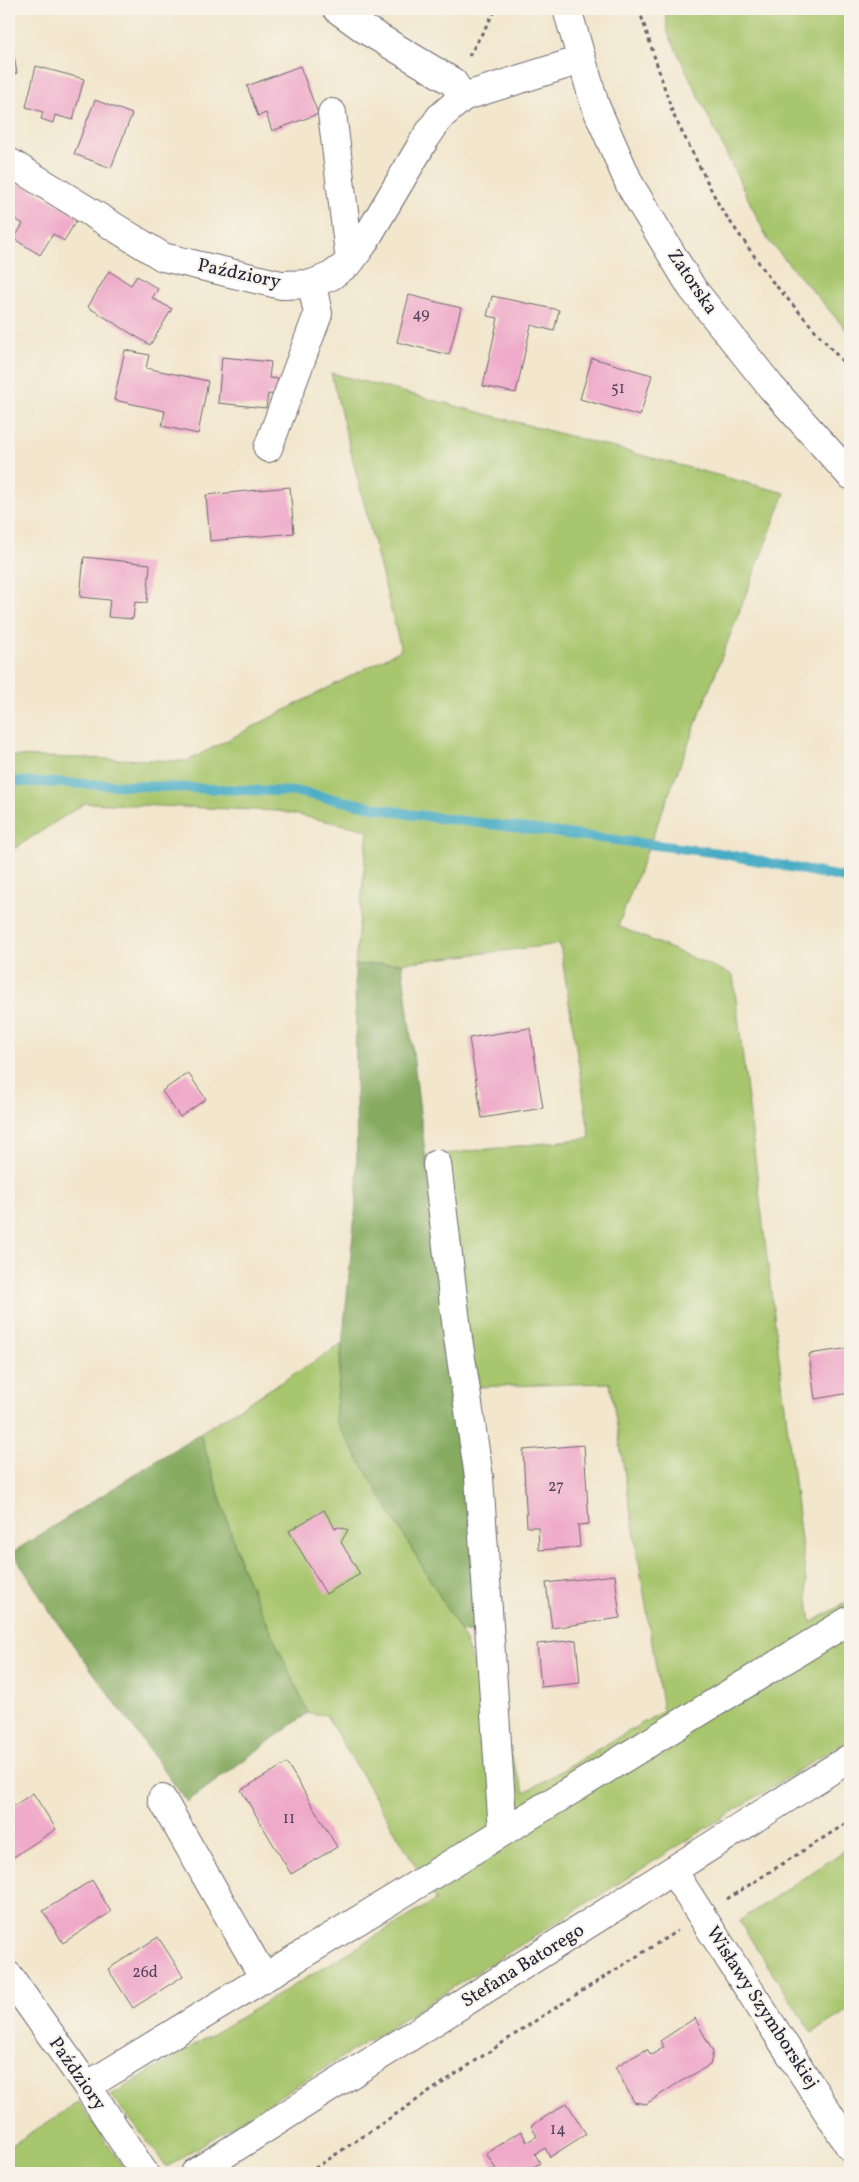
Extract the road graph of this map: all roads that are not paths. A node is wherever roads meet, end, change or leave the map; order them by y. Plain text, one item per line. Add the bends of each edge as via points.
1 (337, 9) edge
2 (567, 9) edge
3 (581, 60) junction
4 (458, 89) junction
5 (332, 113) dead end
6 (9, 162) edge
7 (350, 262) junction
8 (312, 284) junction
9 (268, 448) dead end
10 (850, 475) edge
11 (437, 1164) dead end
12 (850, 1620) edge
13 (850, 1758) edge
14 (162, 1799) dead end
15 (503, 1832) junction
16 (673, 1871) junction
17 (9, 1976) edge
18 (264, 1978) junction
19 (87, 2086) junction
20 (850, 2146) edge
21 (144, 2173) edge
22 (195, 2173) edge

1 - 4 street
2 - 3 street, Zatorska
3 - 4 street
3 - 10 street, Zatorska via 595,105 630,185 692,288 771,387
4 - 7 street, Paździory
5 - 7 street
6 - 8 street, Paździory via 163,257 281,285
7 - 8 street, Paździory via 331,276
8 - 9 street via 318,314
11 - 15 street via 479,1477
12 - 15 street
13 - 16 street, Stefana Batorego
14 - 18 street
15 - 18 street
16 - 20 street, Wisławy Szymborskiej
16 - 22 street, Stefana Batorego
17 - 19 street, Paździory
18 - 19 street
19 - 21 street, Paździory

